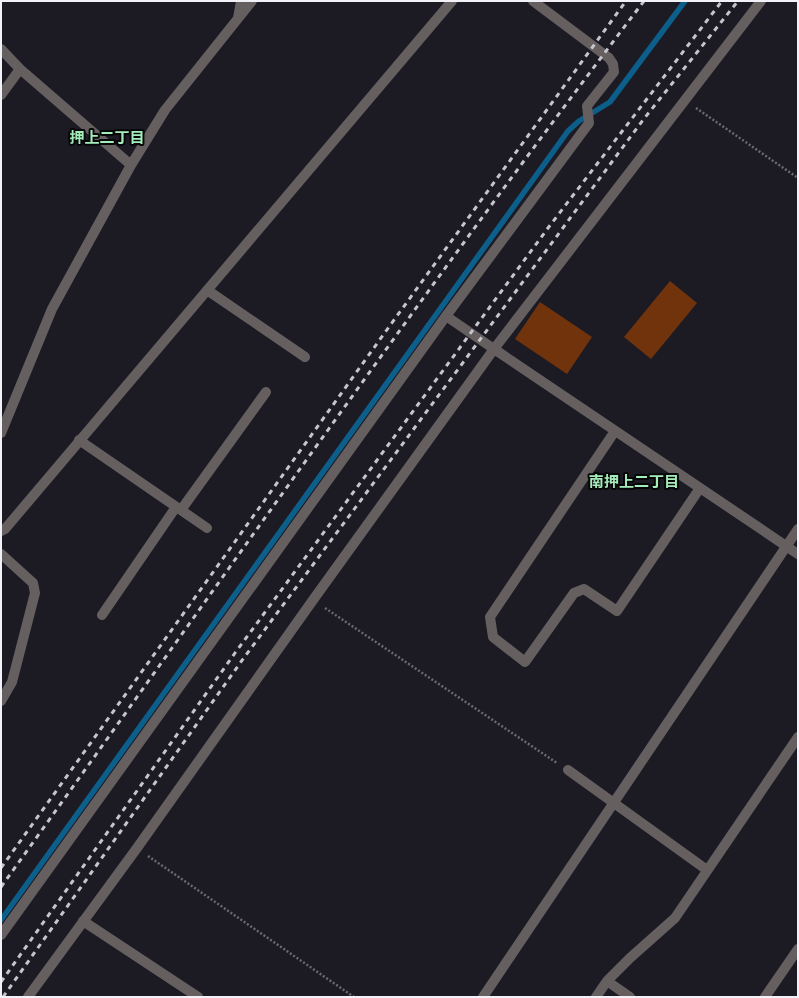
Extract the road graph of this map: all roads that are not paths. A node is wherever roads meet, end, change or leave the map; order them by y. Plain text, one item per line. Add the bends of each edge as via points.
1 (235, 1) edge
2 (241, 1) edge
3 (252, 1) edge
4 (452, 1) edge
5 (533, 1) edge
6 (761, 1) edge
7 (238, 18) junction
8 (1, 49) edge
9 (20, 69) junction
10 (1, 95) edge
11 (131, 165) junction
12 (207, 290) junction
13 (446, 316) junction
14 (494, 350) junction
15 (305, 357) dead end
16 (266, 392) dead end
17 (615, 431) junction
18 (1, 433) edge
19 (79, 440) junction
20 (700, 488) junction
21 (179, 508) junction
22 (207, 528) dead end
23 (798, 529) edge
24 (1, 531) edge
25 (786, 546) junction
26 (1, 554) edge
27 (798, 554) edge
28 (102, 615) dead end
29 (1, 700) edge
30 (798, 737) edge
31 (568, 770) road end
32 (613, 803) junction
33 (707, 870) junction
34 (83, 921) junction
35 (1, 935) edge
36 (798, 949) edge
37 (607, 981) junction
38 (28, 997) edge
39 (198, 997) edge
40 (483, 997) edge
41 (596, 997) edge
42 (630, 997) edge
43 (765, 997) edge

1 - 7 street
2 - 7 street
3 - 7 street
4 - 12 street
5 - 13 street via 610,58 614,72 587,106 590,123
6 - 14 street
7 - 11 street via 165,110
8 - 9 street
9 - 10 street
9 - 11 street
11 - 18 street via 52,309
12 - 15 street
12 - 19 street
13 - 14 street
13 - 35 street
14 - 17 street
14 - 34 street
16 - 21 street
17 - 20 street
17 - 20 street via 490,617 493,637 525,662 574,593 584,589 617,611
19 - 21 street
19 - 24 street
20 - 25 street
21 - 22 street
21 - 28 street
23 - 25 street
25 - 27 street
25 - 32 street
26 - 29 street via 33,582 35,593 12,682
30 - 33 street
31 - 32 street
32 - 33 street
32 - 40 street
33 - 37 street via 675,918
34 - 38 street
34 - 39 street
36 - 43 street
37 - 41 street
37 - 42 street

